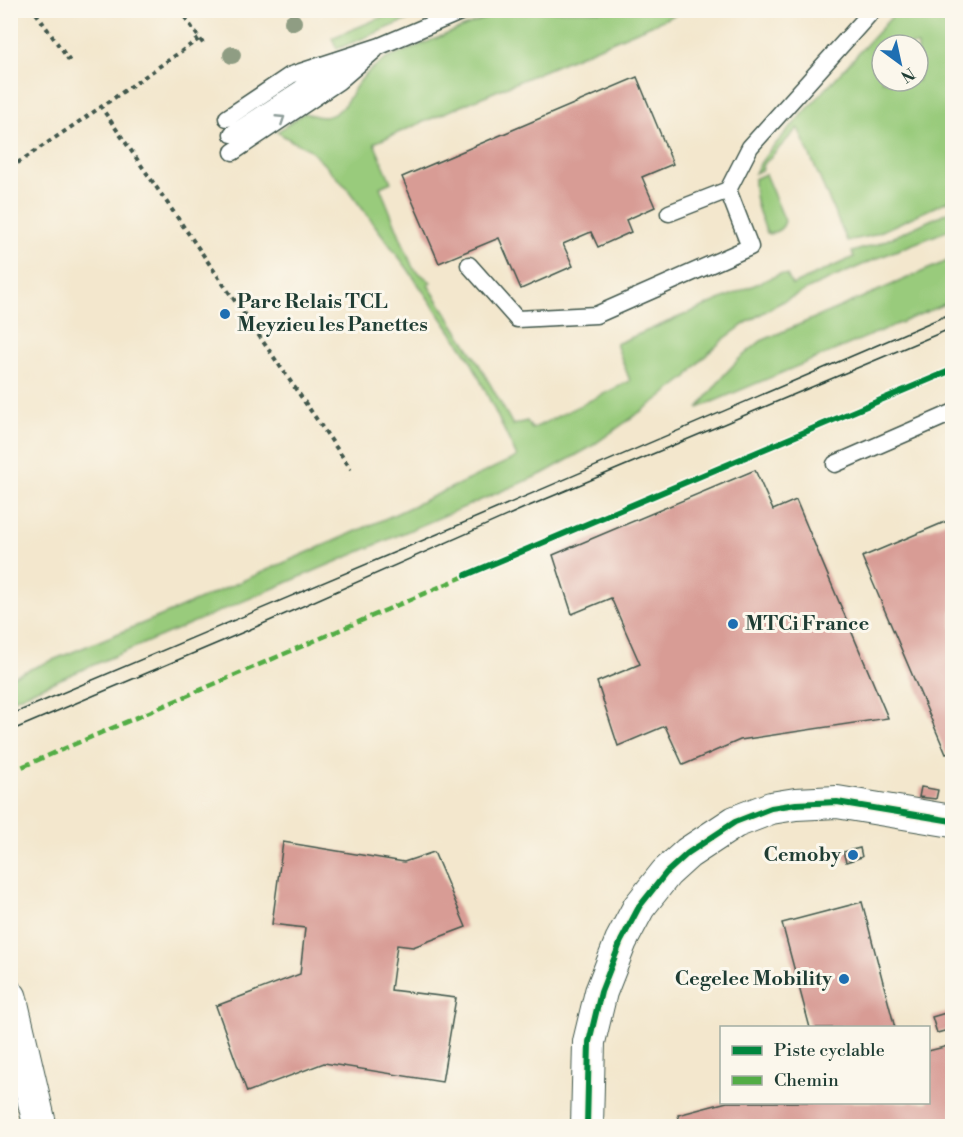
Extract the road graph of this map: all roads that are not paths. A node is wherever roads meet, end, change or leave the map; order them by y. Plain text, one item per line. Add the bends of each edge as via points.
1 (465, 10) edge
2 (873, 10) edge
3 (380, 46) junction
4 (227, 118) dead end
5 (232, 134) dead end
6 (233, 152) dead end
7 (728, 190) junction
8 (669, 213) dead end
9 (469, 265) dead end
10 (952, 413) edge
11 (835, 464) dead end
12 (952, 821) edge
13 (10, 997) edge
14 (40, 1126) edge
15 (587, 1126) edge

1 - 3 lane
2 - 7 lane via 750,147
3 - 4 lane via 291,75
3 - 5 lane via 311,82
6 -> 3 lane via 339,81
7 - 8 lane
7 - 9 lane via 750,247 596,315 518,319
10 - 11 lane
12 - 15 street via 837,802 796,804 771,808 735,822 688,853 639,907 601,992 589,1042
13 - 14 main road

